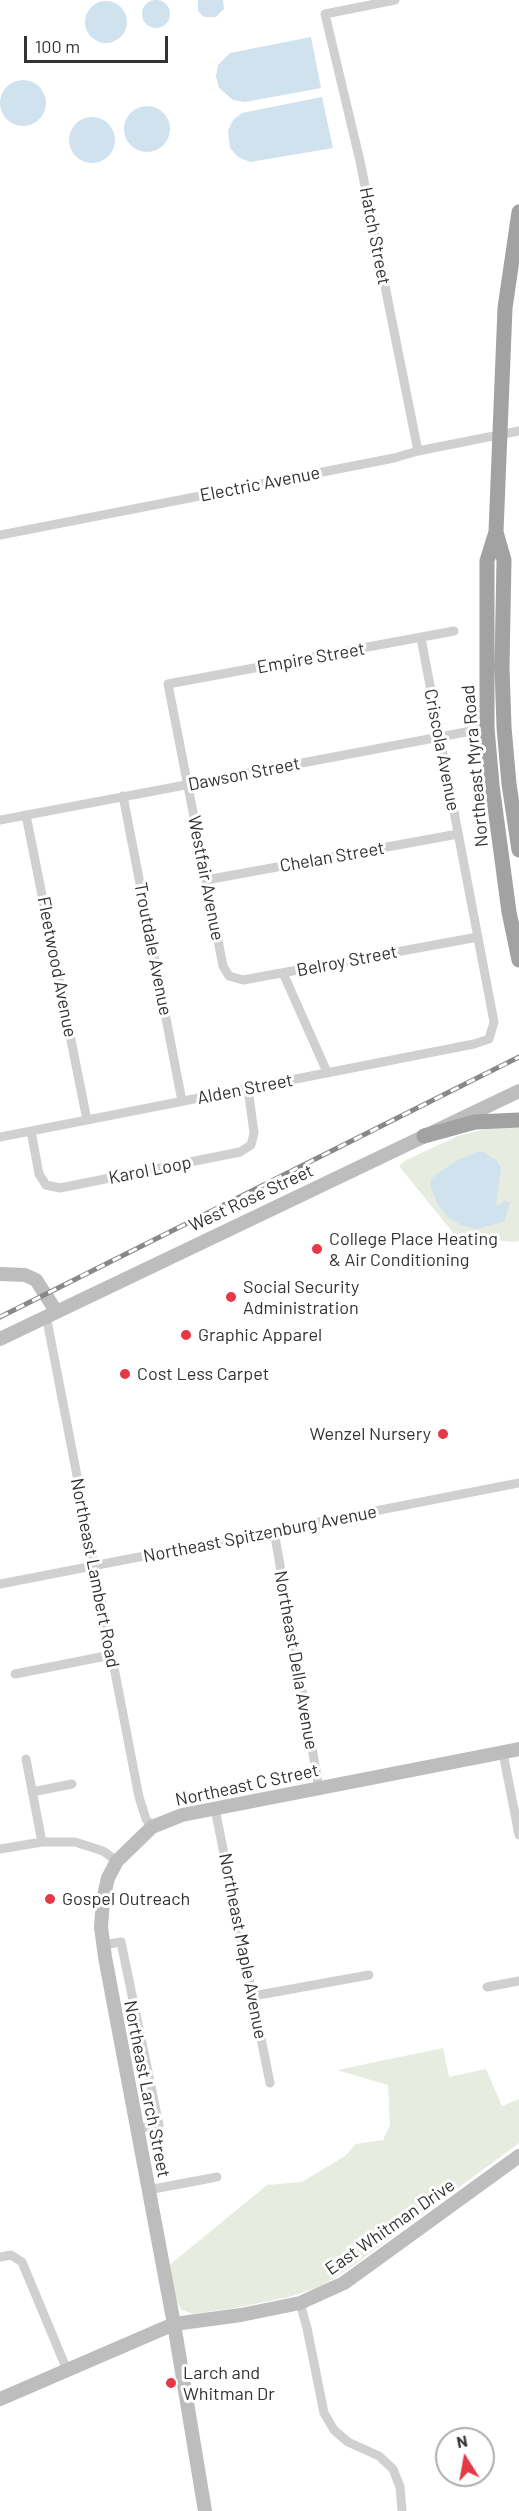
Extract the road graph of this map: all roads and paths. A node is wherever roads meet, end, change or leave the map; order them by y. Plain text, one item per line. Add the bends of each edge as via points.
1 (395, 0) edge
2 (519, 212) edge
3 (519, 431) edge
4 (501, 435) junction
5 (418, 451) junction
6 (496, 532) junction
7 (0, 535) edge
8 (454, 631) dead end
9 (421, 638) junction
10 (168, 684) joint
11 (487, 728) junction
12 (440, 736) junction
13 (187, 784) junction
14 (123, 796) junction
15 (27, 815) junction
16 (0, 820) edge
17 (458, 834) junction
18 (519, 850) edge
19 (206, 880) junction
20 (478, 937) junction
21 (519, 960) edge
22 (223, 966) joint
23 (284, 973) junction
24 (489, 1039) joint
25 (327, 1072) junction
26 (248, 1088) junction
27 (519, 1091) edge
28 (182, 1101) junction
29 (87, 1120) junction
30 (519, 1120) edge
31 (32, 1131) junction
32 (424, 1136) junction
33 (0, 1137) edge
34 (0, 1274) edge
35 (51, 1313) junction
36 (0, 1339) edge
37 (519, 1483) edge
38 (274, 1531) junction
39 (93, 1567) junction
40 (0, 1584) edge
41 (111, 1655) junction
42 (15, 1674) dead end
43 (519, 1749) edge
44 (503, 1753) junction
45 (26, 1759) dead end
46 (72, 1784) dead end
47 (319, 1788) junction
48 (32, 1792) junction
49 (215, 1809) junction
50 (152, 1827) junction
51 (519, 1835) edge
52 (42, 1842) junction
53 (0, 1849) edge
54 (117, 1861) junction
55 (103, 1945) junction
56 (369, 1975) dead end
57 (519, 1981) edge
58 (488, 1987) dead end
59 (253, 1996) junction
60 (270, 2082) dead end
61 (136, 2129) junction
62 (519, 2156) edge
63 (217, 2177) dead end
64 (148, 2190) junction
65 (0, 2257) edge
66 (300, 2303) junction
67 (174, 2324) junction
68 (67, 2370) junction
69 (0, 2399) edge
70 (205, 2511) edge
71 (402, 2511) edge

1 - 5 street, Hatch Street via 327,18
2 - 4 highway, Northeast Myra Road via 505,309
3 - 4 street, Electric Avenue
4 - 5 street, Electric Avenue
4 - 6 highway, Northeast Myra Road
5 - 7 street, Electric Avenue
6 - 11 highway, Northeast Myra Road via 487,561
6 - 18 highway, Northeast Myra Road via 504,560 502,667 508,784
8 - 9 street, Empire Street
9 - 10 street, Empire Street
9 - 12 street, Criscola Avenue
10 - 13 street, Westfair Avenue
11 - 12 street, Dawson Street
11 - 21 highway, Northeast Myra Road
12 - 13 street, Dawson Street
12 - 17 street, Criscola Avenue
13 - 14 street, Dawson Street
13 - 19 street, Westfair Avenue
14 - 15 street, Dawson Street
14 - 28 street, Troutdale Avenue
15 - 16 street, Dawson Street
15 - 29 street, Fleetwood Avenue
17 - 19 street, Chelan Street
17 - 20 street, Criscola Avenue
19 - 22 street, Westfair Avenue
20 - 23 street, Belroy Street
20 - 24 street, Criscola Avenue via 495,1022
22 - 23 street, Belroy Street via 229,976 243,981
23 - 25 street
24 - 25 street, Alden Street
25 - 26 street, Alden Street
26 - 28 street, Alden Street
26 - 31 street, Karol Loop via 254,1133 250,1145 240,1152 60,1188 46,1185 39,1174
27 - 32 main road, West Rose Street
28 - 29 street, Alden Street
29 - 31 street, Alden Street
30 - 32 highway via 475,1122
31 - 33 street, Alden Street
32 - 35 main road, West Rose Street
34 - 35 main road via 25,1275 36,1281
35 - 36 main road, West Rose Street
35 - 39 street, Northeast Lambert Road
37 - 38 street, Northeast Spitzenburg Avenue
38 - 39 street, Northeast Spitzenburg Avenue
38 - 47 street, Northeast Della Avenue
39 - 40 street, Northeast Spitzenburg Avenue
39 - 41 street, Northeast Lambert Road
41 - 42 street
41 - 50 street, Northeast Lambert Road via 139,1797
43 - 44 main road, Northeast C Street
44 - 47 main road, Northeast C Street
44 - 51 street
45 - 48 street
46 - 48 street
47 - 49 main road, Northeast C Street
48 - 52 street
49 - 50 main road, Northeast C Street via 182,1815
49 - 59 street, Northeast Maple Avenue
50 - 54 main road, Northeast C Street
52 - 53 street
52 - 54 street via 75,1842 103,1851
54 - 55 main road, Northeast Larch Street via 103,1900
55 - 61 main road, Northeast Larch Street
55 - 61 street via 121,1942 159,2125
56 - 59 street
57 - 58 street
59 - 60 street, Northeast Maple Avenue
61 - 64 main road, Northeast Larch Street
62 - 66 main road, East Whitman Drive via 344,2283
63 - 64 street
64 - 67 main road, Northeast Larch Street
65 - 68 street via 10,2255 22,2262
66 - 67 main road, East Whitman Drive
66 - 71 street via 324,2413 334,2430 348,2442 380,2456 393,2469 400,2487
67 - 68 main road, East Whitman Drive
67 - 70 main road, Northeast Larch Street
68 - 69 main road, East Whitman Drive

